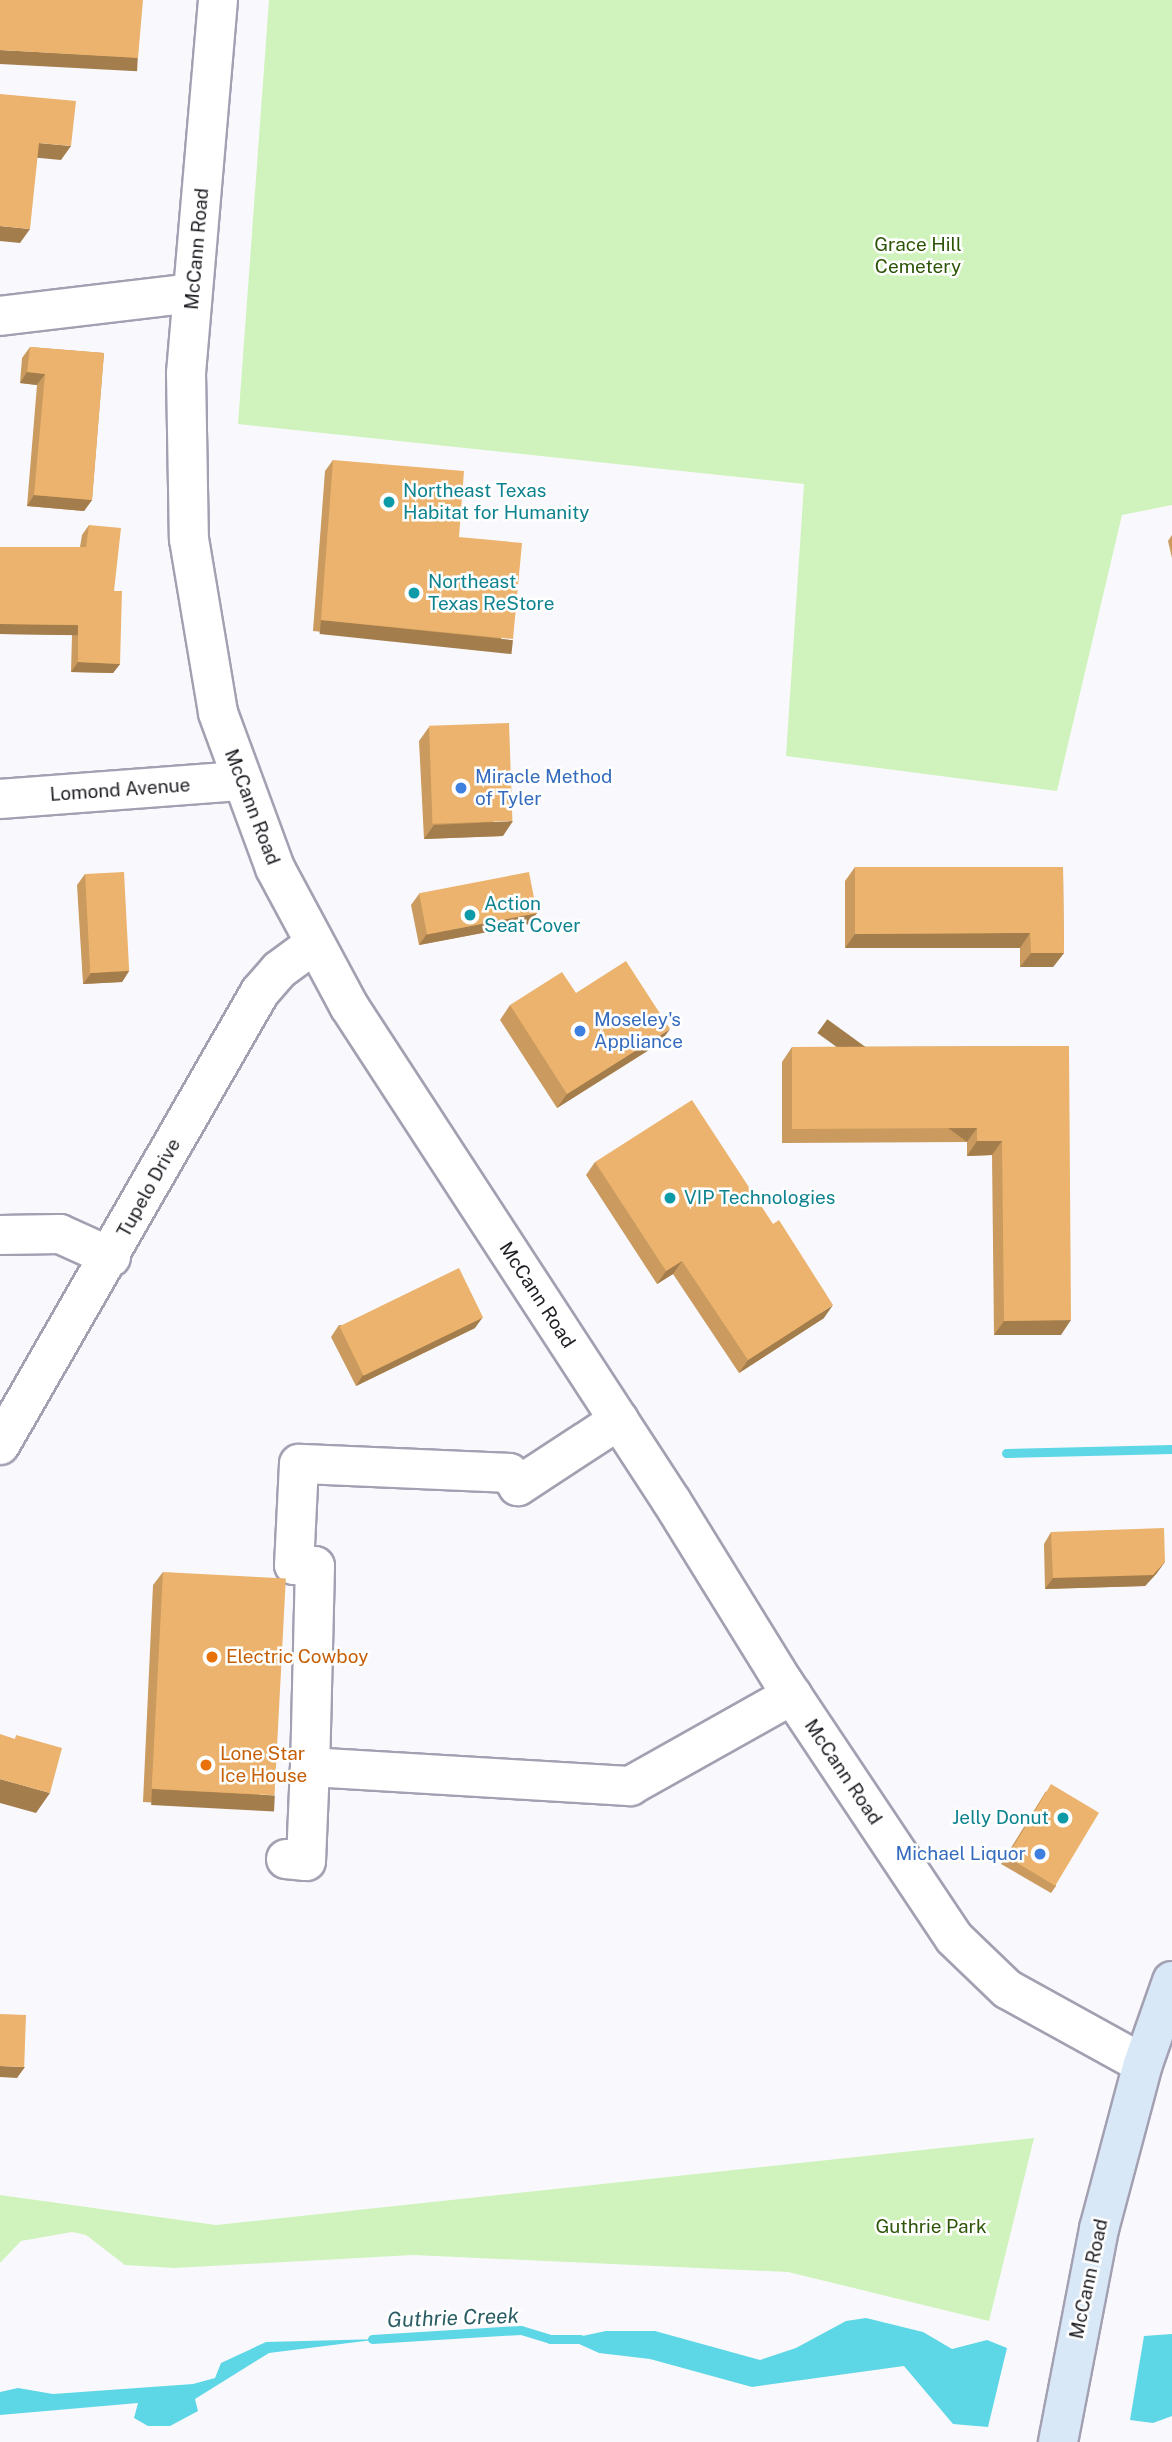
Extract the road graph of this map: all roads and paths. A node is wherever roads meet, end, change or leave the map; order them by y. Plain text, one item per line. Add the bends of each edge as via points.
1 (218, 0) edge
2 (192, 293) junction
3 (0, 316) edge
4 (240, 781) junction
5 (0, 799) edge
6 (313, 945) junction
7 (0, 1235) edge
8 (111, 1257) junction
9 (619, 1420) junction
10 (0, 1445) edge
11 (792, 1695) junction
12 (310, 1767) junction
13 (286, 1859) dead end
14 (1172, 1981) edge
15 (1143, 2064) junction
16 (1058, 2442) edge

1 - 2 street, McCann Road
2 - 3 street
2 - 4 street, McCann Road via 184,443 192,575 218,713
4 - 5 street, Lomond Avenue
4 - 6 street, McCann Road
6 - 8 street, Tupelo Drive via 279,970 260,992
6 - 9 street, McCann Road
7 - 8 street via 60,1234
8 - 10 street, Tupelo Drive
9 - 11 street, McCann Road
9 - 12 street via 518,1486 509,1473 299,1464 294,1565 315,1566
11 - 12 street via 630,1786
11 - 15 street, McCann Road via 974,1962 1043,2011
12 - 13 street via 306,1861
14 - 15 main road
15 - 16 main road, McCann Road via 1084,2291

